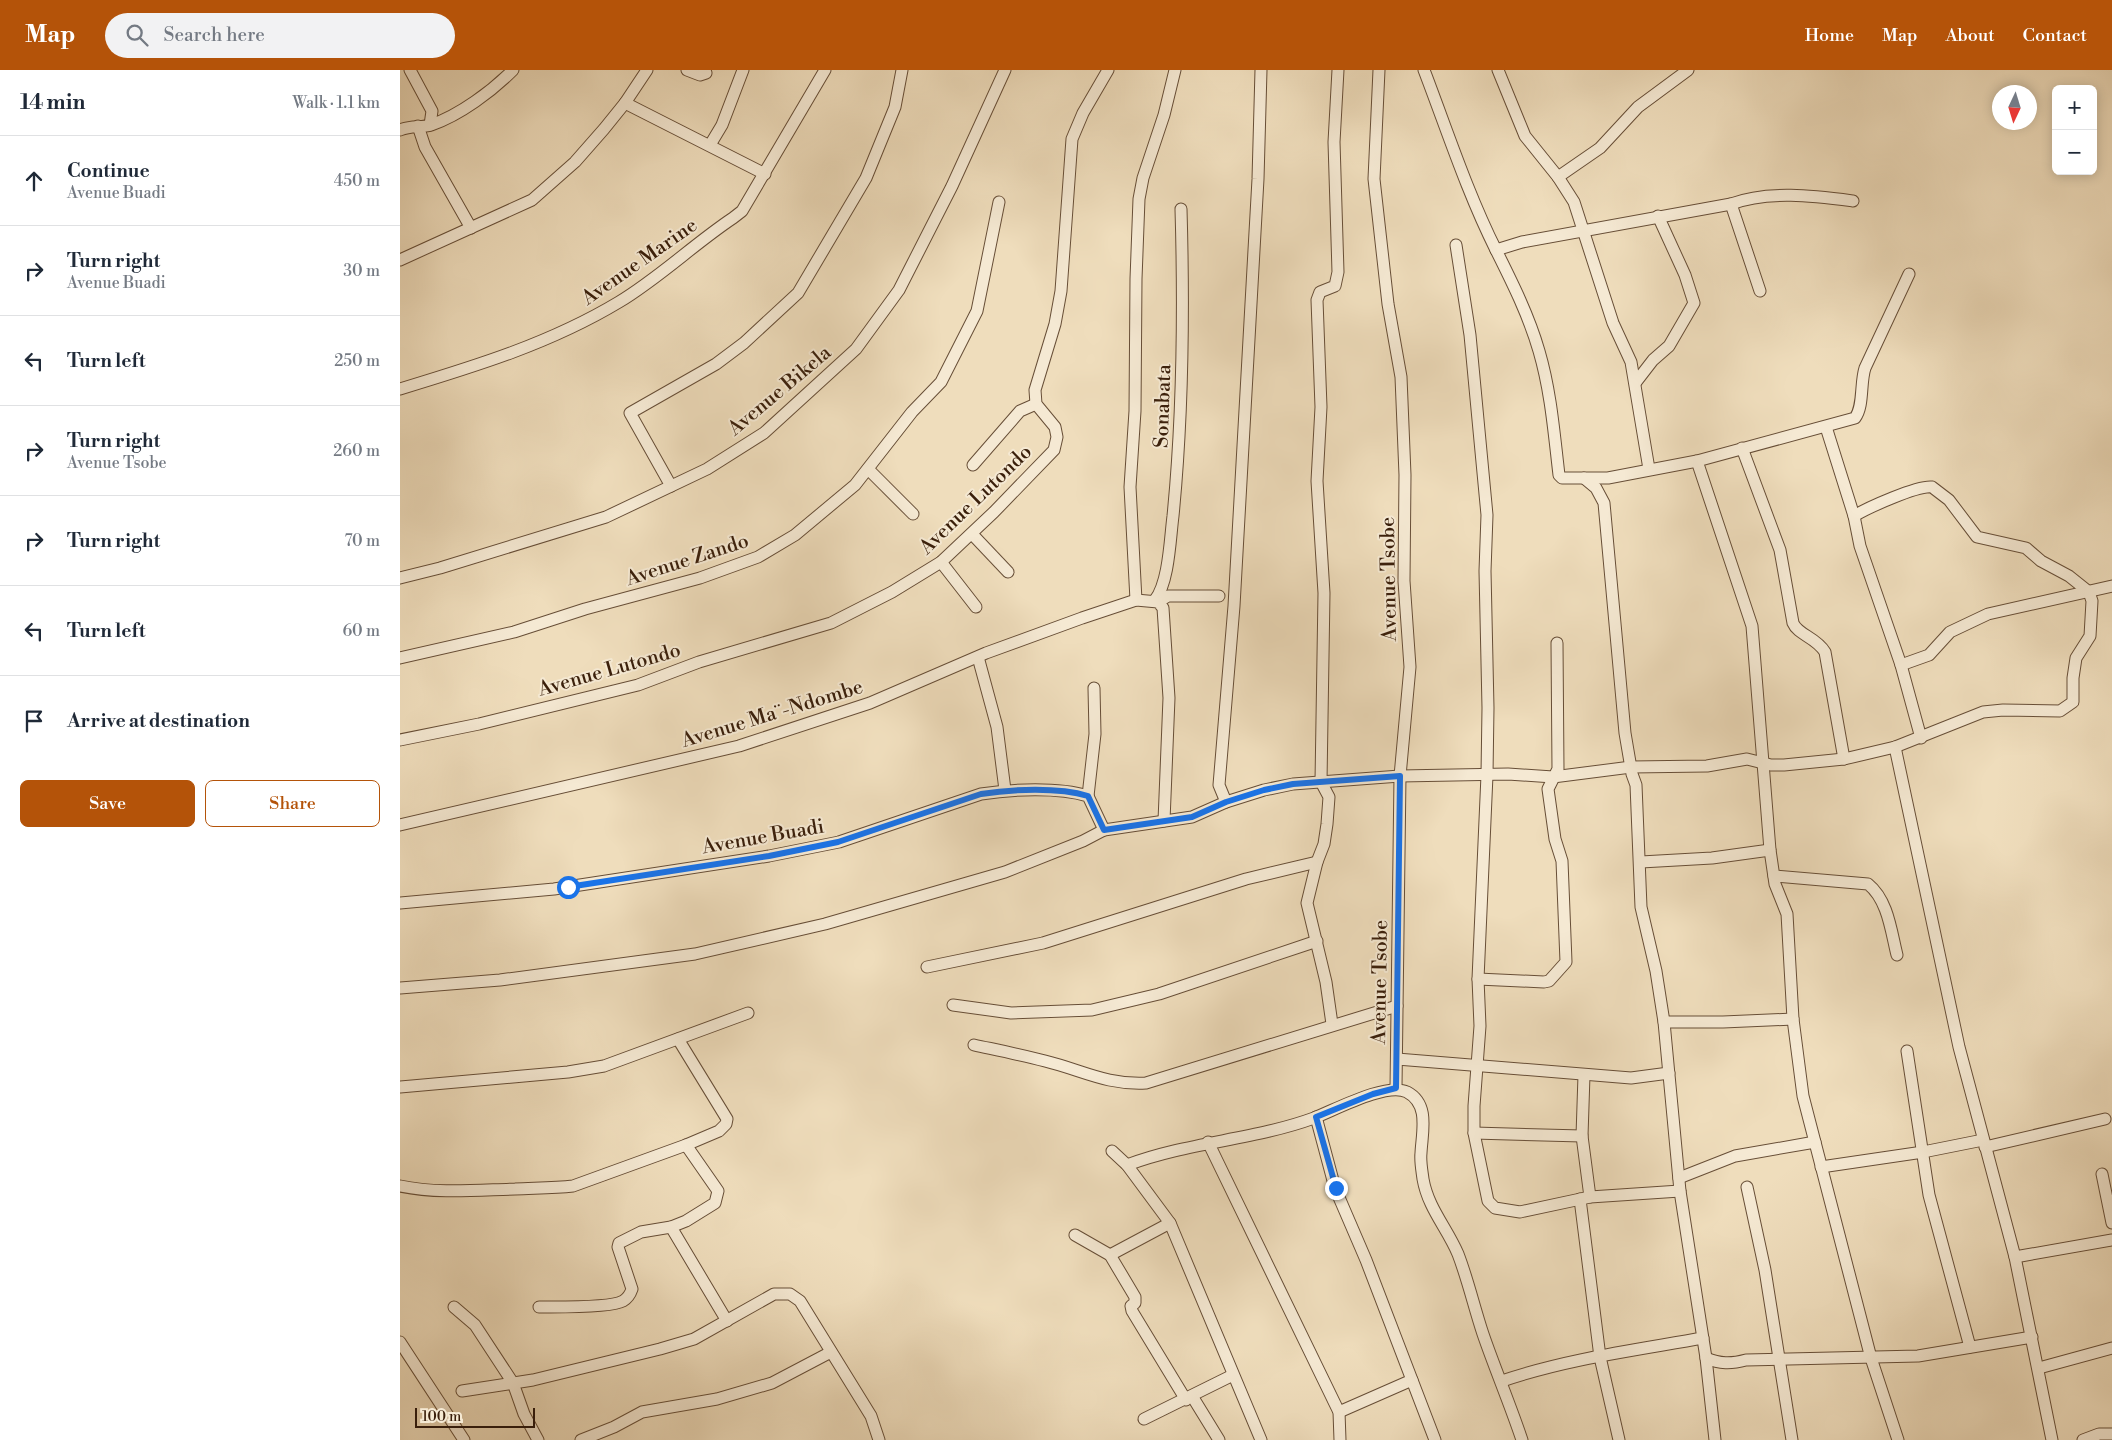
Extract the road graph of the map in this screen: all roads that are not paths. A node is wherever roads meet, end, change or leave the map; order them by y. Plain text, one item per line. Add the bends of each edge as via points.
1 (410, 70) edge
2 (513, 70) edge
3 (647, 70) edge
4 (687, 70) edge
5 (743, 70) edge
6 (825, 70) edge
7 (902, 70) edge
8 (1005, 70) edge
9 (1108, 70) edge
10 (1175, 70) edge
11 (1261, 70) edge
12 (1338, 70) edge
13 (1379, 70) edge
14 (1424, 70) edge
15 (1498, 70) edge
16 (1688, 70) edge
17 (706, 73) dead end
18 (625, 103) junction
19 (424, 126) junction
20 (400, 130) edge
21 (710, 145) junction
22 (765, 174) junction
23 (1558, 177) junction
24 (1853, 201) dead end
25 (999, 202) dead end
26 (1731, 204) junction
27 (1181, 209) dead end
28 (1658, 216) junction
29 (471, 228) junction
30 (1584, 232) junction
31 (1456, 246) dead end
32 (1496, 250) junction
33 (400, 260) edge
34 (1909, 274) dead end
35 (1760, 291) dead end
36 (1636, 382) junction
37 (400, 389) edge
38 (1036, 404) junction
39 (1826, 427) junction
40 (1742, 448) junction
41 (1697, 461) junction
42 (973, 466) dead end
43 (868, 469) junction
44 (1649, 469) junction
45 (1584, 478) junction
46 (1608, 478) junction
47 (671, 486) junction
48 (1602, 497) junction
49 (913, 514) dead end
50 (1854, 516) junction
51 (972, 534) junction
52 (941, 562) junction
53 (1008, 572) dead end
54 (400, 578) edge
55 (2112, 586) edge
56 (2089, 592) junction
57 (1219, 596) dead end
58 (1148, 600) junction
59 (976, 607) dead end
60 (1557, 643) dead end
61 (400, 658) edge
62 (978, 658) junction
63 (1901, 665) junction
64 (1094, 688) dead end
65 (1921, 738) junction
66 (400, 740) edge
67 (1895, 747) junction
68 (1844, 759) junction
69 (1762, 762) junction
70 (1631, 767) junction
71 (1487, 775) junction
72 (1400, 776) junction
73 (1553, 777) junction
74 (1321, 782) junction
75 (1005, 790) junction
76 (1088, 796) junction
77 (1226, 802) junction
78 (1164, 821) junction
79 (400, 825) edge
80 (1104, 830) junction
81 (1770, 850) junction
82 (1317, 862) junction
83 (1641, 862) junction
84 (1774, 876) junction
85 (400, 903) edge
86 (1317, 941) junction
87 (1897, 955) dead end
88 (927, 966) dead end
89 (1478, 979) junction
90 (400, 988) edge
91 (953, 1005) dead end
92 (1397, 1006) junction
93 (748, 1013) dead end
94 (1792, 1019) junction
95 (1664, 1022) junction
96 (1332, 1024) junction
97 (678, 1039) junction
98 (974, 1045) dead end
99 (1907, 1051) dead end
100 (1396, 1059) junction
101 (1478, 1066) junction
102 (1669, 1073) junction
103 (1584, 1075) junction
104 (400, 1087) edge
105 (1396, 1088) junction
106 (1316, 1117) junction
107 (2105, 1119) dead end
108 (1474, 1133) junction
109 (1582, 1136) junction
110 (1208, 1142) junction
111 (1815, 1142) junction
112 (1984, 1144) junction
113 (686, 1145) junction
114 (1112, 1151) dead end
115 (1923, 1152) junction
116 (1127, 1164) junction
117 (1821, 1168) junction
118 (2102, 1174) dead end
119 (1679, 1178) junction
120 (400, 1186) edge
121 (1747, 1187) dead end
122 (1680, 1191) junction
123 (1585, 1198) junction
124 (1170, 1223) junction
125 (2112, 1223) edge
126 (672, 1227) junction
127 (1075, 1235) dead end
128 (2112, 1240) edge
129 (1110, 1255) junction
130 (2015, 1256) junction
131 (454, 1307) dead end
132 (539, 1307) dead end
133 (727, 1321) junction
134 (2032, 1337) junction
135 (1702, 1338) junction
136 (400, 1342) edge
137 (1970, 1347) junction
138 (2112, 1348) edge
139 (832, 1352) junction
140 (1600, 1357) junction
141 (1706, 1358) junction
142 (1870, 1358) junction
143 (1779, 1361) junction
144 (2039, 1368) junction
145 (1232, 1375) junction
146 (1412, 1380) junction
147 (1502, 1381) junction
148 (514, 1383) junction
149 (462, 1391) dead end
150 (1189, 1398) junction
151 (1339, 1412) junction
152 (1144, 1419) dead end
153 (2112, 1434) edge
154 (464, 1440) edge
155 (538, 1440) edge
156 (581, 1440) edge
157 (879, 1440) edge
158 (1218, 1440) edge
159 (1261, 1440) edge
160 (1340, 1440) edge
161 (1435, 1440) edge
162 (1522, 1440) edge
163 (1619, 1440) edge
164 (1715, 1440) edge
165 (1792, 1440) edge
166 (1898, 1440) edge
167 (2052, 1440) edge
168 (2083, 1440) edge

1 - 19 street via 432,111
2 - 19 street via 470,104
3 - 18 street
4 - 17 street
5 - 21 street
6 - 22 street, Avenue Marine
7 - 47 street via 894,107 866,178 798,293 716,364 630,413
8 - 47 street, Avenue Bikela via 899,290 863,340 764,433
9 - 38 street via 1072,139 1061,291 1055,324 1034,390
10 - 58 street via 1139,200 1135,411 1130,488
11 - 77 street via 1234,606 1219,785
12 - 74 street via 1334,142 1338,272 1335,286 1320,292 1317,300 1321,407 1317,481 1324,593
13 - 72 street, Avenue Tsobe via 1375,187 1400,377 1406,474 1404,581 1410,667
14 - 32 street
15 - 23 street via 1525,136
16 - 23 street via 1638,107 1600,148
18 - 21 street
18 - 29 street via 551,185 532,200
19 - 20 street
19 - 29 street via 425,147
21 - 22 street
22 - 37 street, Avenue Marine via 742,211 621,301 579,325 488,363
23 - 30 street via 1574,202
24 - 26 street via 1771,196 1746,198
25 - 43 street, Avenue Zando via 977,311 941,382 912,412
26 - 28 street
26 - 35 street
27 - 58 street, Sonabata via 1184,309 1181,439 1171,539 1162,589
28 - 30 street
28 - 36 street via 1694,303 1669,346
29 - 33 street
30 - 32 street via 1522,242
30 - 36 street
31 - 71 street via 1470,335 1487,515
32 - 45 street via 1538,348 1551,400 1560,477
34 - 39 street via 1865,368 1859,413 1849,420
36 - 44 street
38 - 42 street via 1020,411
38 - 51 street, Avenue Lutondo via 1055,427 1054,450
39 - 40 street
39 - 50 street
40 - 41 street
40 - 68 street via 1780,550 1793,623 1799,631 1819,643 1824,652
41 - 44 street
41 - 69 street via 1752,626
43 - 49 street
43 - 61 street, Avenue Zando via 855,485 810,523 758,557 700,578 514,632
44 - 46 street
45 - 46 street
45 - 48 street
46 - 48 street
47 - 54 street, Avenue Bikela via 606,517
48 - 70 street
50 - 56 street via 1923,487 1932,487 1949,500 1977,537 2026,548
50 - 63 street via 1860,546
51 - 52 street, Avenue Lutondo
51 - 53 street
52 - 59 street
52 - 66 street, Avenue Lutondo via 831,623 699,662 638,685
55 - 56 street
56 - 63 street via 1981,617 1950,632 1929,654
56 - 65 street via 2092,600 2090,636 2076,658 2072,678 2074,698 2069,706 2058,711 1991,711
57 - 58 street, Avenue Ma¨-Ndombe via 1168,596
58 - 62 street, Avenue Ma¨-Ndombe
58 - 78 street via 1163,608 1169,698
60 - 73 street via 1558,769
62 - 75 street via 998,727
62 - 79 street, Avenue Ma¨-Ndombe via 870,703 739,746
63 - 65 street
64 - 76 street via 1095,734
65 - 67 street
67 - 68 street
67 - 112 street via 1959,1047
68 - 69 street via 1784,765
69 - 70 street via 1747,759 1707,766
69 - 81 street
70 - 73 street
70 - 83 street via 1636,785
71 - 72 street
71 - 73 street
71 - 89 street
72 - 74 street
72 - 92 street, Avenue Tsobe
73 - 89 street via 1548,789 1562,861 1566,962 1549,981 1544,982
74 - 77 street via 1264,790
74 - 82 street via 1329,797 1324,844
75 - 76 street, Avenue Buadi via 1065,790
75 - 85 street, Avenue Buadi via 981,794 838,842 769,856 554,889
76 - 80 street
77 - 78 street via 1192,817
78 - 80 street
80 - 90 street via 1005,872 824,924 695,954 500,980
81 - 83 street via 1712,858
81 - 84 street
82 - 86 street via 1307,903
82 - 88 street via 1246,879 1042,943
83 - 95 street via 1641,907
84 - 87 street via 1868,884 1877,891 1887,915
84 - 94 street via 1787,914
86 - 91 street via 1159,994 1092,1010 1010,1013
86 - 96 street
89 - 101 street
92 - 96 street
92 - 100 street, Avenue Tsobe
93 - 97 street
94 - 95 street
94 - 111 street via 1803,1096
95 - 102 street
96 - 98 street via 1237,1057 1146,1083 1124,1084 1104,1080 1046,1061
97 - 104 street via 595,1067 568,1072
97 - 113 street via 727,1119 720,1131
99 - 115 street
100 - 101 street
100 - 105 street, Avenue Tsobe
101 - 103 street
101 - 108 street
102 - 103 street via 1631,1078
102 - 119 street
103 - 109 street
105 - 106 street
105 - 147 street via 1415,1097 1422,1109 1423,1180 1435,1215 1458,1253 1483,1334
106 - 110 street via 1292,1126
106 - 146 street via 1336,1188
107 - 112 street
108 - 109 street
108 - 123 street via 1488,1201 1495,1208 1520,1212
109 - 123 street
110 - 116 street
110 - 151 street
111 - 117 street
111 - 119 street via 1734,1156
112 - 115 street
112 - 130 street
113 - 120 street via 589,1182 554,1188 472,1190
113 - 126 street via 719,1194 715,1203
114 - 116 street
115 - 117 street
115 - 137 street via 1929,1195
116 - 124 street
117 - 142 street
118 - 125 street
119 - 122 street
121 - 143 street via 1765,1270
122 - 123 street
122 - 135 street
123 - 140 street
124 - 129 street
124 - 145 street
126 - 132 street via 641,1232 619,1243 632,1289 630,1296 621,1302
126 - 133 street
127 - 129 street
128 - 130 street
129 - 150 street via 1135,1297 1132,1311
130 - 134 street
131 - 148 street via 475,1326
133 - 139 street via 774,1294 790,1294 800,1301
133 - 148 street via 694,1339 660,1349
134 - 137 street
134 - 144 street
135 - 140 street
135 - 141 street
136 - 154 street
137 - 142 street via 1918,1356
138 - 144 street
139 - 156 street via 772,1384 718,1399 642,1412
139 - 157 street via 871,1416
140 - 147 street
140 - 163 street
141 - 143 street via 1735,1364 1746,1360
141 - 164 street
142 - 143 street
142 - 166 street
143 - 165 street
144 - 167 street
145 - 150 street
145 - 159 street
146 - 151 street
146 - 161 street
147 - 162 street
148 - 149 street
148 - 155 street via 524,1414
150 - 152 street
150 - 158 street
151 - 160 street
153 - 168 street via 2099,1434

